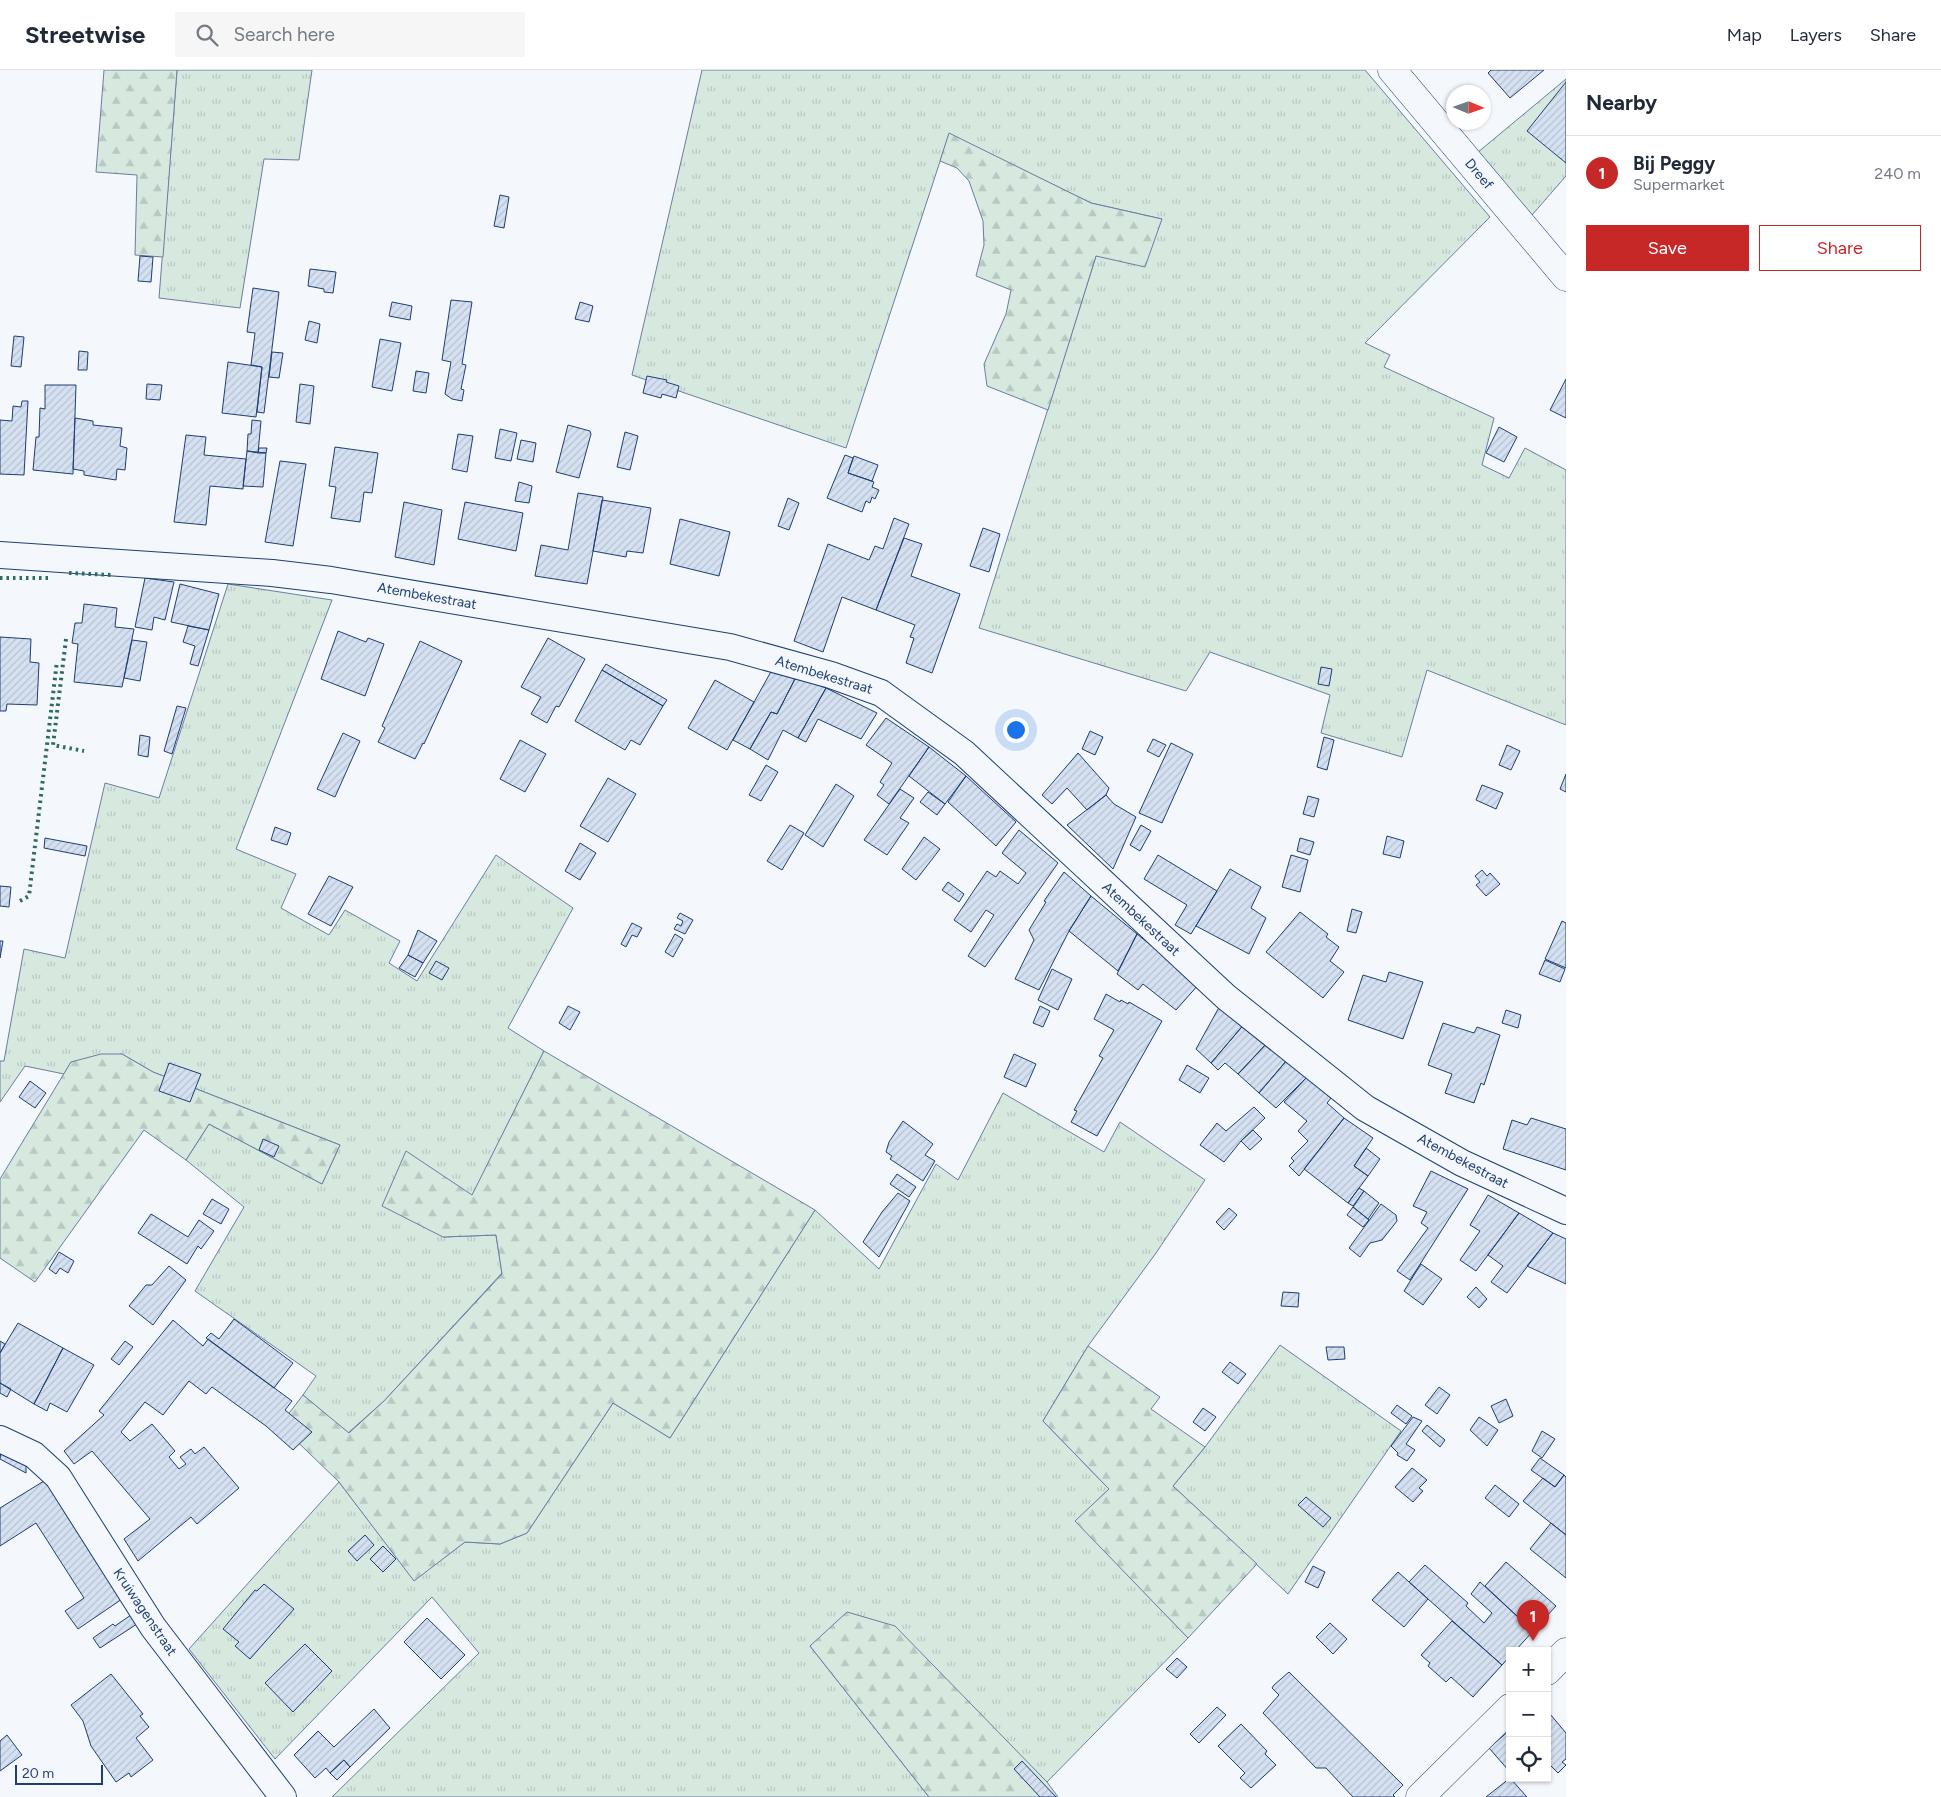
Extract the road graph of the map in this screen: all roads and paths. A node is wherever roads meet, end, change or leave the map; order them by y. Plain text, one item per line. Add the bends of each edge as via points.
1 (1392, 70) edge
2 (1566, 277) edge
3 (0, 555) edge
4 (1566, 1211) edge
5 (0, 1439) edge
6 (1566, 1652) edge
7 (1551, 1667) edge
8 (1506, 1712) edge
9 (283, 1797) edge
10 (1420, 1797) edge

1 - 2 street, Dreef
3 - 4 street, Atembekestraat via 262,572 331,580 730,647 832,675 881,693 964,753 1226,997 1365,1108 1462,1163
5 - 9 street, Kruiwagenstraat via 34,1456 58,1477 153,1626
6 - 7 street
8 - 10 street

